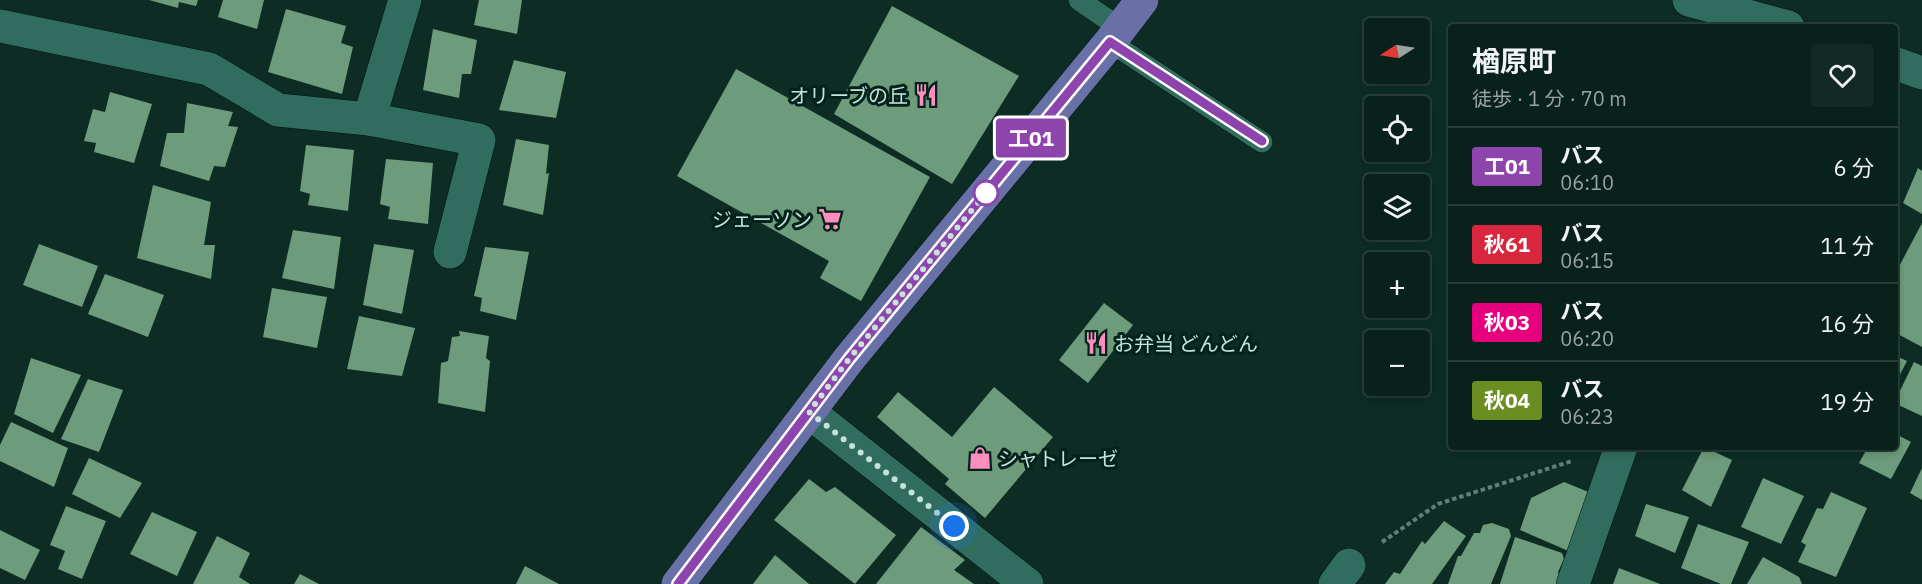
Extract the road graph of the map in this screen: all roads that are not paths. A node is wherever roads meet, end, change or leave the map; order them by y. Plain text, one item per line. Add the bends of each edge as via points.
1 (405, 0) edge
2 (1079, 0) edge
3 (1142, 0) edge
4 (1689, 0) edge
5 (1780, 19) edge
6 (0, 26) edge
7 (1115, 35) junction
8 (1898, 64) edge
9 (1922, 73) edge
10 (369, 119) junction
11 (1262, 141) dead end
12 (450, 252) dead end
13 (809, 412) junction
14 (1620, 450) edge
15 (678, 584) edge
16 (1027, 584) edge
17 (1573, 584) edge

1 - 10 street
2 - 7 lane
3 - 7 main road
4 - 5 street
6 - 10 street via 209,69 278,110
7 - 11 lane
7 - 13 main road
8 - 9 street
10 - 12 street via 479,140
13 - 15 main road
13 - 16 street
14 - 17 street

